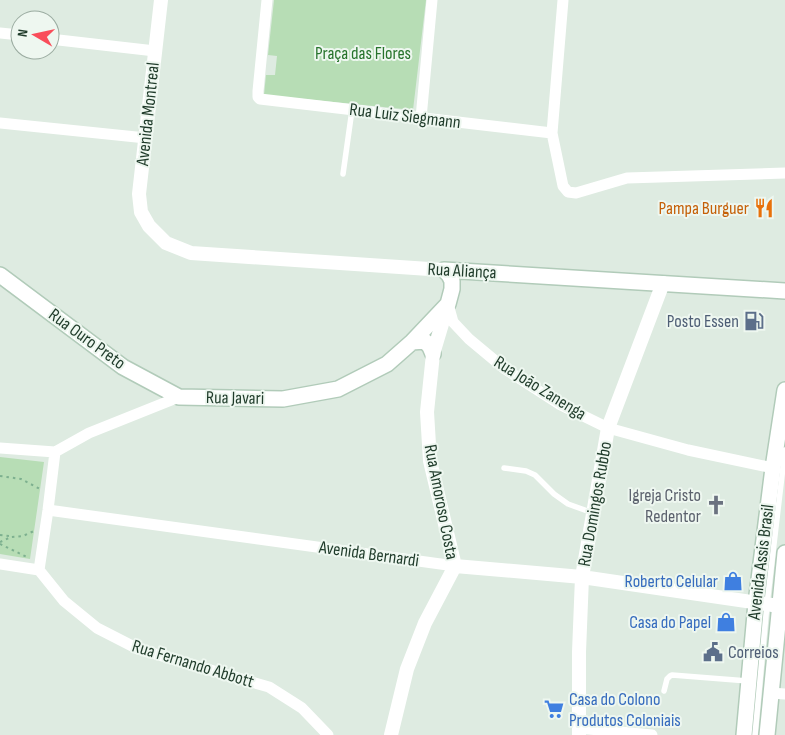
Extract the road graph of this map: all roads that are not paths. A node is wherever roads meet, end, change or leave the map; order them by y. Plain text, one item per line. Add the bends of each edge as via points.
1 (161, 0) edge
2 (267, 0) edge
3 (432, 0) edge
4 (563, 0) edge
5 (60, 40) edge
6 (155, 50) junction
7 (352, 110) junction
8 (421, 118) junction
9 (0, 123) edge
10 (552, 133) junction
11 (146, 138) junction
12 (785, 173) edge
13 (343, 174) dead end
14 (149, 226) joint
15 (444, 270) junction
16 (472, 272) junction
17 (0, 275) edge
18 (663, 283) junction
19 (452, 289) junction
20 (785, 291) edge
21 (448, 304) junction
22 (412, 342) junction
23 (433, 354) junction
24 (785, 390) edge
25 (179, 397) junction
26 (608, 428) junction
27 (0, 448) edge
28 (785, 450) edge
29 (55, 452) junction
30 (504, 468) dead end
31 (773, 468) junction
32 (48, 510) junction
33 (593, 513) junction
34 (784, 562) edge
35 (0, 564) edge
36 (455, 566) junction
37 (39, 570) junction
38 (582, 577) junction
39 (767, 604) junction
40 (749, 681) junction
41 (664, 691) dead end
42 (778, 694) edge
43 (758, 703) junction
44 (579, 731) edge
45 (328, 735) edge
46 (391, 735) edge
47 (652, 735) edge
48 (744, 735) edge
49 (756, 735) edge
50 (766, 735) edge

1 - 6 street, Avenida Montreal
2 - 7 street, Rua Luiz Siegmann via 258,96
3 - 8 street
4 - 10 street
5 - 6 street
6 - 11 street, Avenida Montreal
7 - 8 street, Rua Luiz Siegmann
7 - 13 lane
8 - 10 street, Rua Luiz Siegmann
9 - 11 street
10 - 12 street via 563,186 568,192 576,193 627,178
11 - 14 street, Avenida Montreal via 139,194 141,212
14 - 15 street, Rua Aliança via 166,243 191,253
15 - 16 main road, Rua Aliança
15 - 19 main road via 452,280
16 - 18 main road, Rua Aliança
16 - 19 main road
17 - 25 main road, Rua Ouro Preto via 123,367
18 - 20 main road, Rua Aliança
18 - 26 street, Rua Domingos Rubbo
19 - 21 main road, Rua Amoroso Costa
21 - 22 main road, Rua Javari
21 - 23 street, Rua Amoroso Costa
21 - 26 street, Rua João Zanenga via 453,322 505,369 559,404
22 - 23 main road via 425,341
22 - 25 main road, Rua Javari via 387,364 338,389 283,399
23 - 36 street, Rua Amoroso Costa via 427,412 430,460
24 - 31 main road, Avenida Assis Brasil
25 - 29 street, Rua Javari via 89,433
26 - 31 street, Rua João Zanenga via 688,450
26 - 33 street, Rua Domingos Rubbo
27 - 29 street
28 - 39 lane
29 - 32 street
30 - 33 lane via 535,475 568,504
31 - 39 main road, Avenida Assis Brasil
32 - 36 street, Avenida Bernardi
32 - 37 street
33 - 38 street, Rua Domingos Rubbo
34 - 39 main road, Avenida Assis Brasil
35 - 37 street
36 - 38 street, Avenida Bernardi
36 - 46 street, Rua Amoroso Costa via 425,623 407,669
37 - 45 street, Rua Fernando Abbott via 64,601 97,628 138,649 269,687 302,708
38 - 39 street, Avenida Bernardi
38 - 44 street, Rua Domingos Rubbo
39 - 40 main road, Avenida Assis Brasil
39 - 42 main road, Avenida Assis Brasil
39 - 43 lane
39 - 43 lane
39 - 43 lane
40 - 41 lane via 672,676 667,679
40 - 48 main road, Avenida Assis Brasil
42 - 50 main road, Avenida Assis Brasil
43 - 49 lane
44 - 47 street

